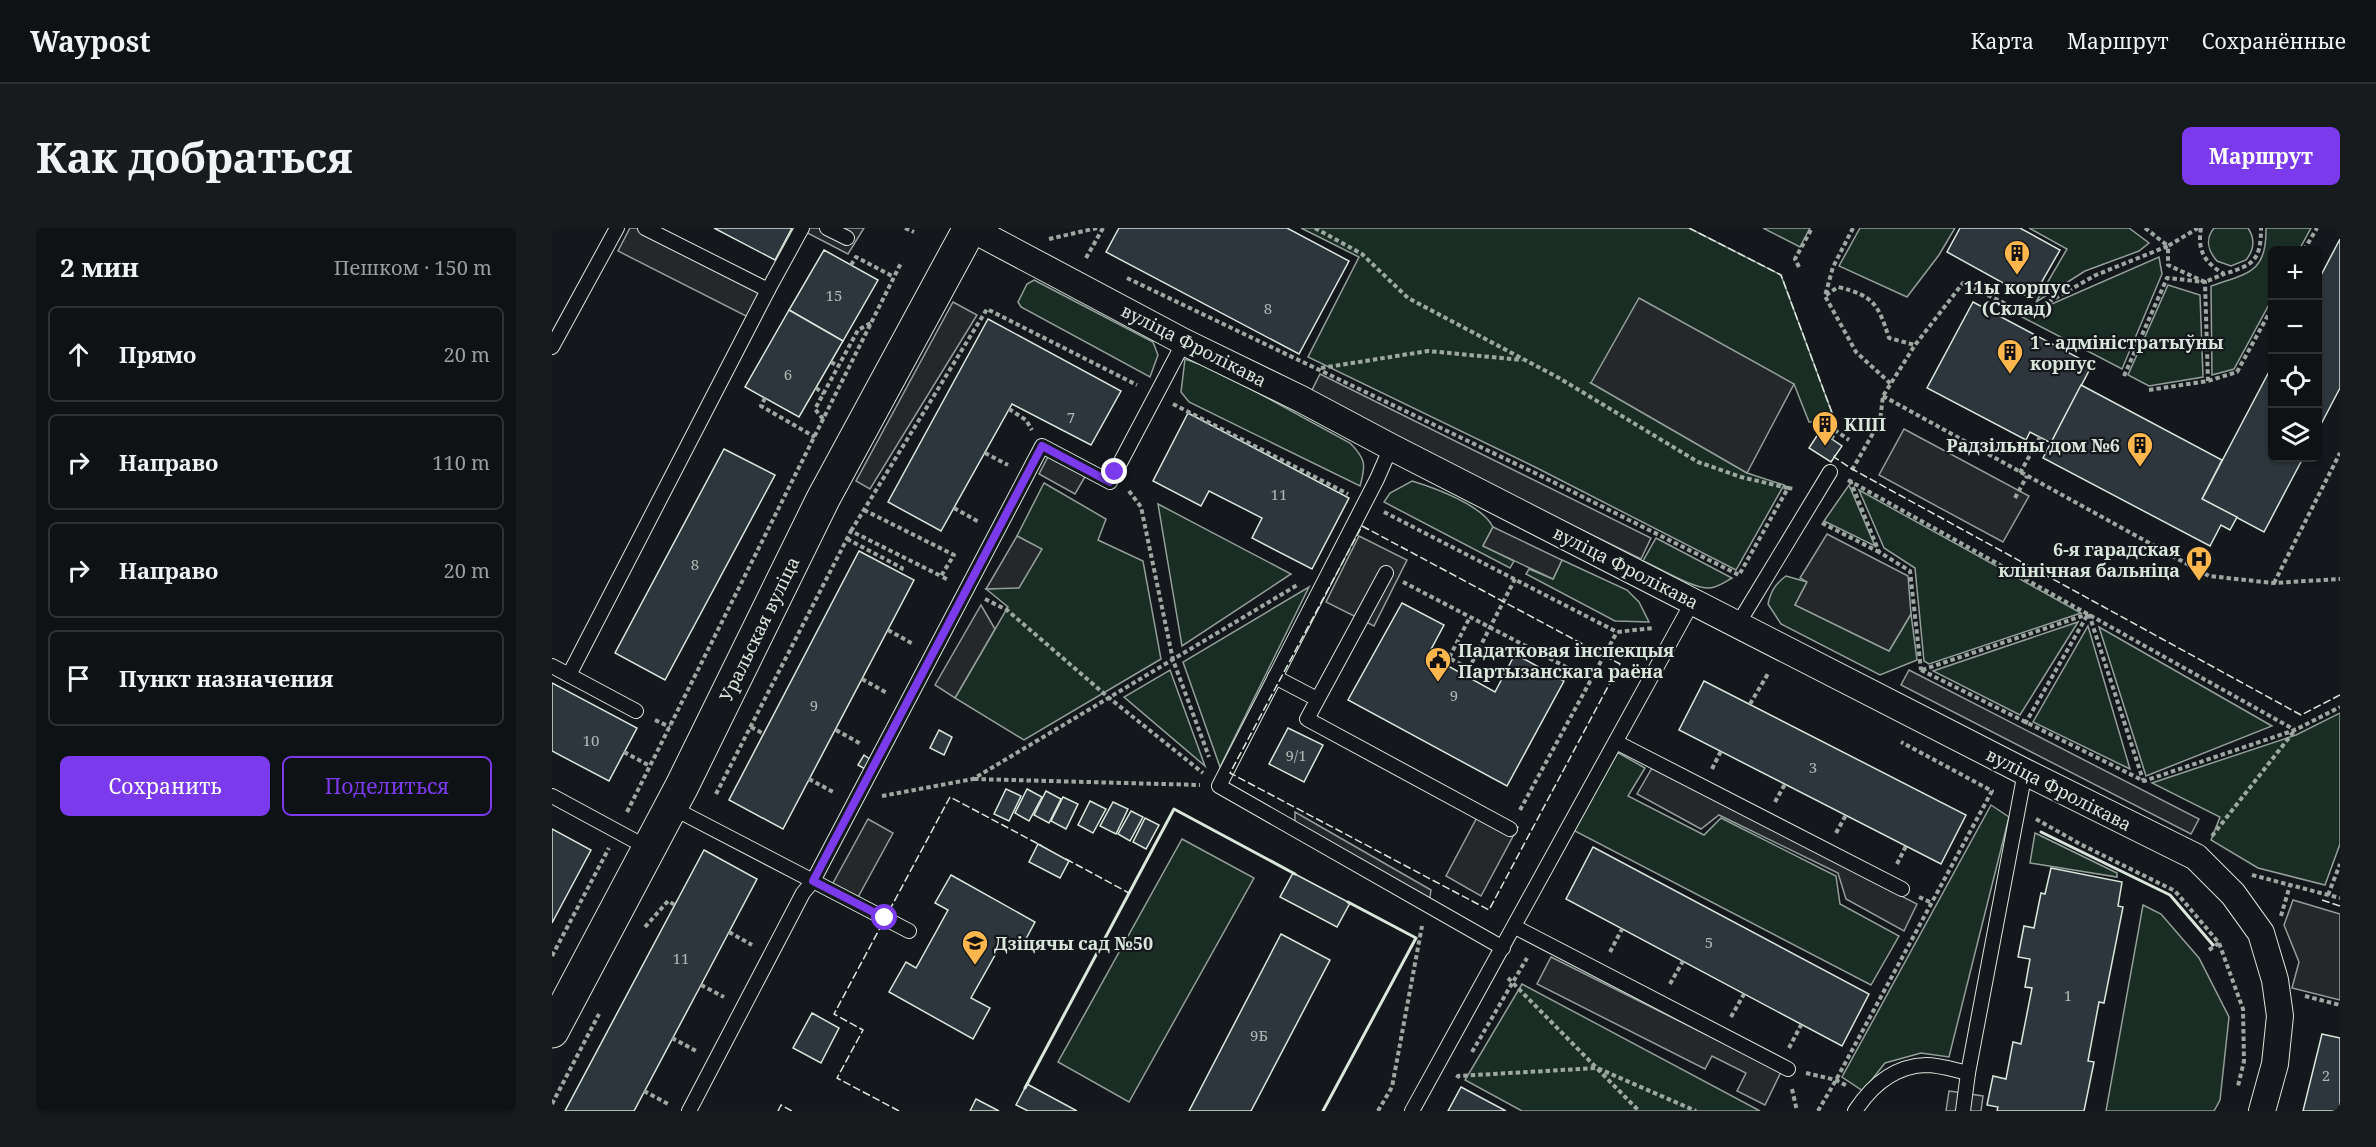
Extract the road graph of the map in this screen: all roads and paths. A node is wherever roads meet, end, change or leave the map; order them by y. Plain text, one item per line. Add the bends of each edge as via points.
1 (617, 228) edge
2 (645, 228) edge
3 (802, 228) edge
4 (827, 228) edge
5 (905, 228) edge
6 (970, 228) edge
7 (1097, 228) edge
8 (1102, 228) edge
9 (1315, 228) edge
10 (1812, 228) edge
11 (1853, 228) edge
12 (2145, 228) edge
13 (2200, 228) edge
14 (2261, 228) edge
15 (2317, 228) edge
16 (914, 232) dead end
17 (847, 238) dead end
18 (1055, 244) dead end
19 (2168, 246) junction
20 (2306, 246) edge
21 (1076, 254) dead end
22 (855, 256) dead end
23 (1086, 258) junction
24 (901, 263) dead end
25 (1096, 263) dead end
26 (1799, 267) dead end
27 (1116, 273) dead end
28 (2224, 274) junction
29 (894, 277) junction
30 (2205, 282) junction
31 (768, 290) junction
32 (1825, 296) junction
33 (2268, 315) edge
34 (872, 322) junction
35 (1184, 342) junction
36 (966, 345) junction
37 (1915, 345) junction
38 (552, 347) edge
39 (972, 350) dead end
40 (1526, 360) junction
41 (831, 362) dead end
42 (838, 366) junction
43 (1319, 369) junction
44 (2124, 376) dead end
45 (2208, 381) junction
46 (1891, 384) junction
47 (816, 388) dead end
48 (2149, 390) dead end
49 (824, 394) junction
50 (1156, 395) junction
51 (1883, 396) junction
52 (765, 398) dead end
53 (1009, 409) dead end
54 (823, 419) junction
55 (1026, 420) dead end
56 (815, 437) junction
57 (2040, 437) dead end
58 (1831, 439) dead end
59 (1849, 440) dead end
60 (1391, 447) junction
61 (2340, 453) edge
62 (1115, 472) junction
63 (1830, 472) dead end
64 (2020, 473) junction
65 (2027, 476) junction
66 (1850, 480) junction
67 (1788, 488) dead end
68 (1844, 488) dead end
69 (2015, 498) dead end
70 (1364, 502) junction
71 (954, 508) dead end
72 (864, 510) junction
73 (1826, 513) dead end
74 (851, 531) junction
75 (997, 532) junction
76 (847, 539) junction
77 (1879, 552) junction
78 (900, 572) dead end
79 (1386, 573) joint
80 (1738, 575) dead end
81 (941, 576) junction
82 (1515, 579) junction
83 (2340, 579) edge
84 (1302, 582) dead end
85 (2273, 583) junction
86 (966, 589) junction
87 (1693, 601) junction
88 (2089, 614) junction
89 (1470, 617) junction
90 (1680, 624) junction
91 (1738, 624) junction
92 (1490, 627) junction
93 (888, 630) dead end
94 (1617, 632) junction
95 (894, 634) dead end
96 (1173, 660) junction
97 (552, 666) edge
98 (1468, 668) junction
99 (1922, 670) junction
100 (1769, 672) dead end
101 (569, 675) junction
102 (1465, 676) dead end
103 (1275, 677) junction
104 (862, 680) dead end
105 (1591, 680) junction
106 (867, 683) dead end
107 (1108, 697) junction
108 (1317, 699) junction
109 (1750, 704) dead end
110 (2340, 707) edge
111 (636, 711) dead end
112 (2025, 723) junction
113 (751, 727) junction
114 (836, 730) dead end
115 (2295, 730) junction
116 (764, 734) dead end
117 (1891, 737) dead end
118 (1616, 742) junction
119 (1721, 751) dead end
120 (624, 752) dead end
121 (880, 754) junction
122 (650, 766) junction
123 (2025, 772) junction
124 (1707, 778) dead end
125 (809, 779) dead end
126 (973, 779) junction
127 (2144, 781) junction
128 (1785, 784) dead end
129 (1219, 786) junction
130 (1992, 791) junction
131 (552, 796) edge
132 (711, 802) dead end
133 (854, 802) junction
134 (671, 806) junction
135 (2017, 808) junction
136 (1771, 810) dead end
137 (1846, 815) dead end
138 (1510, 829) joint
139 (618, 831) junction
140 (1832, 841) dead end
141 (1906, 846) dead end
142 (648, 848) junction
143 (2196, 857) junction
144 (2340, 864) edge
145 (2250, 874) dead end
146 (813, 881) junction
147 (1902, 889) joint
148 (2328, 895) junction
149 (2340, 898) edge
150 (675, 905) dead end
151 (656, 906) dead end
152 (1424, 919) dead end
153 (645, 927) junction
154 (1515, 927) junction
155 (1622, 929) dead end
156 (909, 931) dead end
157 (640, 937) dead end
158 (1538, 939) junction
159 (2219, 943) junction
160 (1503, 948) junction
161 (2209, 950) dead end
162 (552, 956) edge
163 (1608, 956) dead end
164 (1683, 961) dead end
165 (1494, 964) junction
166 (1512, 982) junction
167 (1669, 987) dead end
168 (1744, 994) dead end
169 (2297, 994) dead end
170 (2340, 1005) edge
171 (602, 1010) dead end
172 (1730, 1018) dead end
173 (1802, 1025) dead end
174 (552, 1031) edge
175 (672, 1038) dead end
176 (1789, 1048) dead end
177 (1469, 1057) dead end
178 (716, 1060) junction
179 (1463, 1066) dead end
180 (1597, 1068) junction
181 (1788, 1069) joint
182 (1968, 1072) junction
183 (1458, 1076) junction
184 (1836, 1080) junction
185 (1453, 1085) dead end
186 (644, 1091) dead end
187 (2237, 1091) dead end
188 (552, 1104) edge
189 (672, 1106) dead end
190 (689, 1111) edge
191 (1378, 1111) edge
192 (1412, 1111) edge
193 (1639, 1111) edge
194 (1696, 1111) edge
195 (1818, 1111) edge
196 (1855, 1111) edge
197 (1963, 1111) edge
198 (2262, 1111) edge

1 - 38 lane
2 - 31 lane
3 - 31 lane
4 - 17 lane
5 - 16 path
6 - 35 street, вуліца Фролікава
6 - 134 street, Уральская вуліца via 823,499
7 - 18 path via 1045,240
8 - 23 path
9 - 40 path via 1362,254 1408,298
10 - 26 path via 1795,259
11 - 32 path via 1833,267
12 - 19 path
13 - 19 path
13 - 28 path via 2208,265
14 - 28 path via 2256,257 2247,267
15 - 20 path
19 - 30 path via 2168,265
19 - 37 path via 2096,275 2024,313 1963,283
21 - 23 path
22 - 29 path
23 - 25 path
24 - 29 path
27 - 43 path
28 - 30 path
29 - 34 path
30 - 44 path via 2167,278
30 - 45 path
31 - 101 lane
32 - 37 path via 1838,287 1860,293 1881,311 1889,338
32 - 46 path via 1856,352
33 - 45 path via 2237,372
34 - 42 path via 858,330
34 - 54 path
35 - 50 lane
35 - 60 street, вуліца Фролікава
36 - 39 path
36 - 50 path via 987,309
36 - 72 path
37 - 46 path
40 - 43 path via 1428,351
40 - 67 path via 1698,462
41 - 42 path
42 - 49 path
43 - 80 path
45 - 48 path
46 - 51 path
47 - 49 path
49 - 54 path via 815,409
50 - 62 lane
50 - 70 path
51 - 64 path
51 - 66 path via 1880,422 1852,469
52 - 56 path via 760,406
53 - 55 path
54 - 56 path
56 - 122 path
57 - 64 path
58 - 59 path via 1836,431
60 - 70 lane
60 - 87 street, вуліца Фролікава
61 - 85 path
62 - 75 lane via 1110,482 1042,446
62 - 96 path via 1141,507
63 - 91 lane
64 - 65 path
65 - 69 path
65 - 85 path via 2209,576
66 - 68 path
66 - 77 path
66 - 88 path
70 - 82 path
70 - 103 lane
71 - 75 path
72 - 74 path
72 - 81 path via 954,555
73 - 77 path via 1819,522
74 - 76 path
74 - 81 path
75 - 86 lane
76 - 78 path via 902,568
76 - 113 path
77 - 99 path via 1910,571
79 - 89 path
79 - 108 lane
81 - 86 path
82 - 92 path
82 - 94 path
83 - 85 path
84 - 96 path
86 - 107 path via 1007,610
86 - 121 lane
87 - 90 lane
87 - 91 street, вуліца Фролікава
88 - 99 path
88 - 112 path
88 - 115 path
88 - 127 path
89 - 92 path
89 - 98 path via 1449,658
90 - 94 path
90 - 118 lane
91 - 123 street, вуліца Фролікава
92 - 98 path
92 - 105 path
93 - 95 path
94 - 105 path
96 - 107 path
96 - 129 path
97 - 101 lane
98 - 102 path
99 - 112 path
100 - 109 path
101 - 111 lane
103 - 108 lane
103 - 129 lane
104 - 106 path
105 - 138 path
107 - 126 path
107 - 129 path
108 - 138 lane via 1306,719
110 - 115 path
112 - 127 path
113 - 116 path
113 - 132 path
114 - 121 path
115 - 127 path
115 - 143 path
117 - 130 path
118 - 147 lane
118 - 154 lane
119 - 124 path
120 - 122 path
121 - 133 lane
122 - 139 path
123 - 135 lane
123 - 143 street, вуліца Фролікава
125 - 133 path
126 - 129 path
126 - 133 path
128 - 136 path
129 - 160 lane
130 - 135 path
130 - 184 path
131 - 139 lane
133 - 146 lane
134 - 142 street, Уральская вуліца
134 - 146 lane
135 - 159 path via 2175,891
135 - 182 lane
137 - 140 path
139 - 142 lane
139 - 162 path
141 - 147 path via 1893,872 1902,877
142 - 174 street, Уральская вуліца
143 - 198 street, вуліца Фролікава via 2233,894 2261,933 2275,980 2280,1017 2275,1064
144 - 148 path
145 - 148 path
146 - 156 lane
146 - 178 lane
148 - 149 path
150 - 153 path via 668,901
151 - 153 path
152 - 191 path via 1392,1087
153 - 157 path
154 - 158 lane
154 - 160 lane
155 - 163 path
158 - 166 path
158 - 181 lane
159 - 161 path
159 - 187 path via 2243,1009 2244,1060
160 - 165 lane
164 - 167 path
165 - 166 path
165 - 192 lane
166 - 177 path
166 - 180 path
168 - 172 path
169 - 170 path
171 - 188 path
173 - 176 path
175 - 178 path
178 - 190 lane
179 - 183 path
180 - 183 path
180 - 193 path
180 - 194 path
181 - 184 path
182 - 196 lane via 1927,1065 1893,1072 1865,1096
182 - 197 lane
183 - 185 path
184 - 195 path
186 - 189 path

